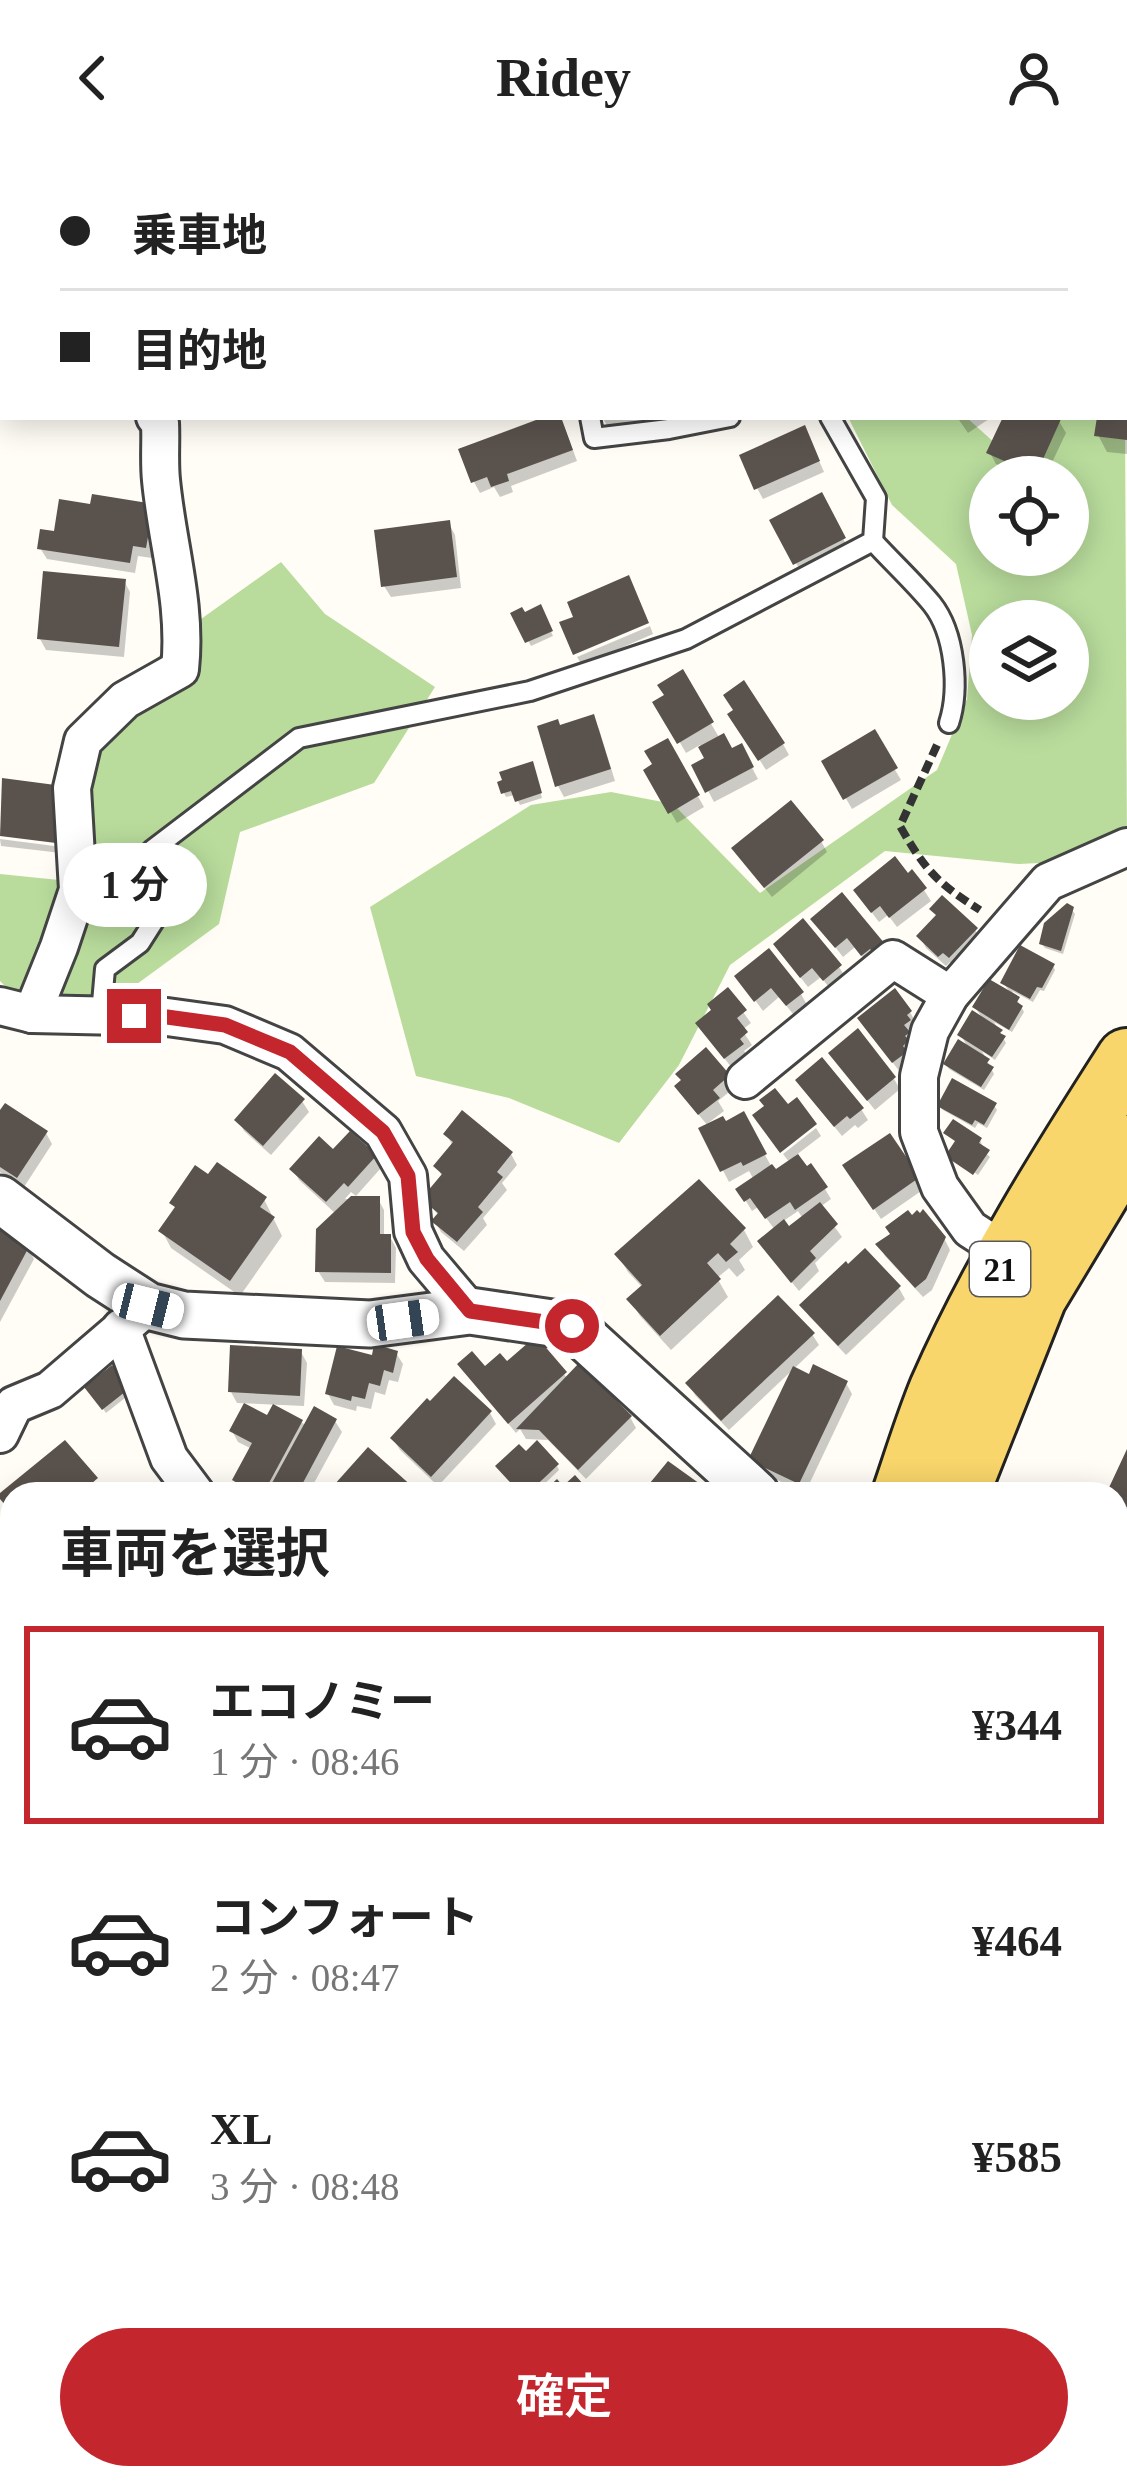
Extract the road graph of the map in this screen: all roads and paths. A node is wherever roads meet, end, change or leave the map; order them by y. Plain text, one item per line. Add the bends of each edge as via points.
1 (159, 420) edge
2 (591, 420) edge
3 (715, 420) edge
4 (832, 420) edge
5 (873, 541) junction
6 (949, 723) joint
7 (1127, 847) edge
8 (1009, 927) junction
9 (950, 995) junction
10 (14, 1013) edge
11 (101, 1014) junction
12 (1127, 1059) edge
13 (745, 1080) dead end
14 (1127, 1146) edge
15 (0, 1199) edge
16 (1010, 1254) junction
17 (470, 1311) junction
18 (135, 1317) junction
19 (0, 1434) edge
20 (187, 1482) edge
21 (743, 1482) edge
22 (907, 1482) edge
23 (963, 1482) edge

1 - 10 street via 178,573 180,669 125,700 83,741 72,788 77,890 59,947
2 - 3 lane via 594,438
4 - 5 lane via 876,499
5 - 6 lane via 935,608 951,648
5 - 11 lane via 686,639 530,691 298,738 152,850 150,880 161,910 140,944 105,969
6 - 8 path via 901,826 941,885
7 - 8 street via 1048,882
8 - 9 street
9 - 13 street via 893,958
9 - 16 street via 930,1031 919,1132 940,1187 970,1229
10 - 11 street
11 - 17 street via 225,1025 290,1052 383,1132 408,1176 413,1232
12 - 16 main road, 21
14 - 23 main road, 21 via 1036,1297
15 - 18 street via 100,1275
16 - 22 main road, 21 via 940,1391
17 - 18 street via 370,1324
17 - 21 street via 572,1326
18 - 19 street via 50,1390 14,1405
18 - 20 street via 169,1458

